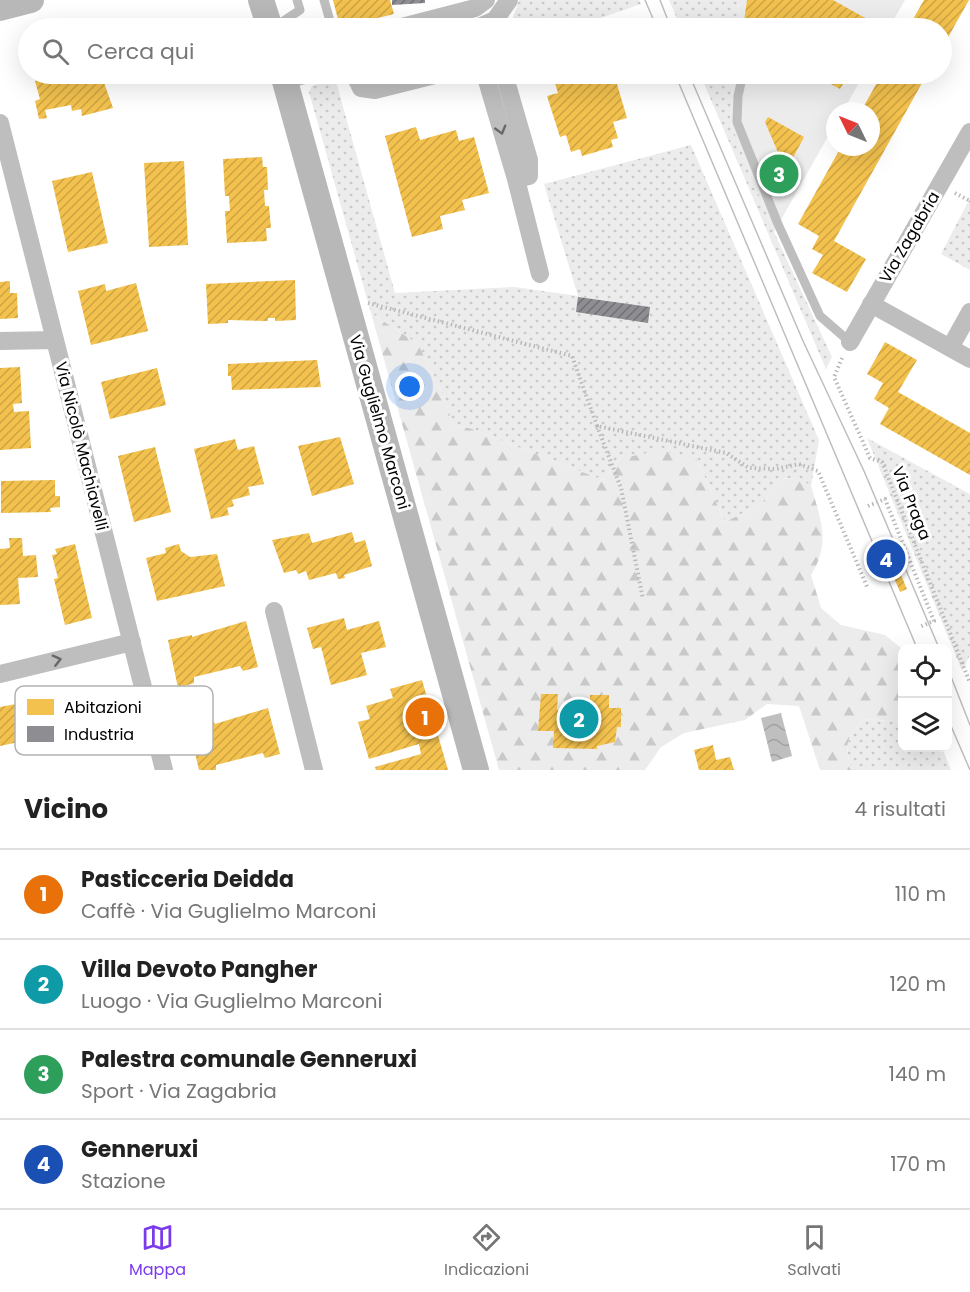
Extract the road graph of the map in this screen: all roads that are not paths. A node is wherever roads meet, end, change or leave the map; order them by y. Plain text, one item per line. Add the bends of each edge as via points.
1 (31, 0) edge
2 (261, 0) edge
3 (297, 0) edge
4 (324, 0) edge
5 (509, 0) edge
6 (484, 2) edge
7 (0, 8) edge
8 (268, 18) edge
9 (288, 18) edge
10 (329, 18) edge
11 (431, 18) edge
12 (487, 18) edge
13 (494, 18) edge
14 (294, 84) edge
15 (359, 84) edge
16 (399, 84) edge
17 (488, 84) edge
18 (507, 84) edge
19 (741, 84) edge
20 (0, 123) edge
21 (970, 132) edge
22 (516, 179) junction
23 (540, 274) dead end
24 (871, 304) junction
25 (970, 312) edge
26 (55, 340) junction
27 (0, 341) edge
28 (850, 342) joint
29 (950, 348) junction
30 (970, 359) edge
31 (274, 611) dead end
32 (132, 642) junction
33 (0, 674) edge
34 (143, 686) edge
35 (160, 755) edge
36 (164, 770) edge
37 (314, 770) edge
38 (477, 770) edge

1 - 7 main road
2 - 8 main road
3 - 9 lane via 300,10
4 - 10 lane
5 - 13 street
6 - 11 street
6 - 12 street
14 - 38 main road, Via Guglielmo Marconi
15 - 16 street via 361,88 375,90
17 -> 22 street
18 - 22 street via 531,170 529,176
19 - 28 lane via 737,122 778,224 820,316
20 - 26 street, Via Nicolò Machiavelli
21 - 24 street, Via Zagabria
22 - 23 street
24 - 28 street, Via Zagabria
24 - 29 street
25 - 29 street
26 - 27 street
26 - 32 street, Via Nicolò Machiavelli
29 - 30 street
31 - 37 street
33 -> 32 street
32 - 34 street, Via Nicolò Machiavelli
35 - 36 street, Via Nicolò Machiavelli

